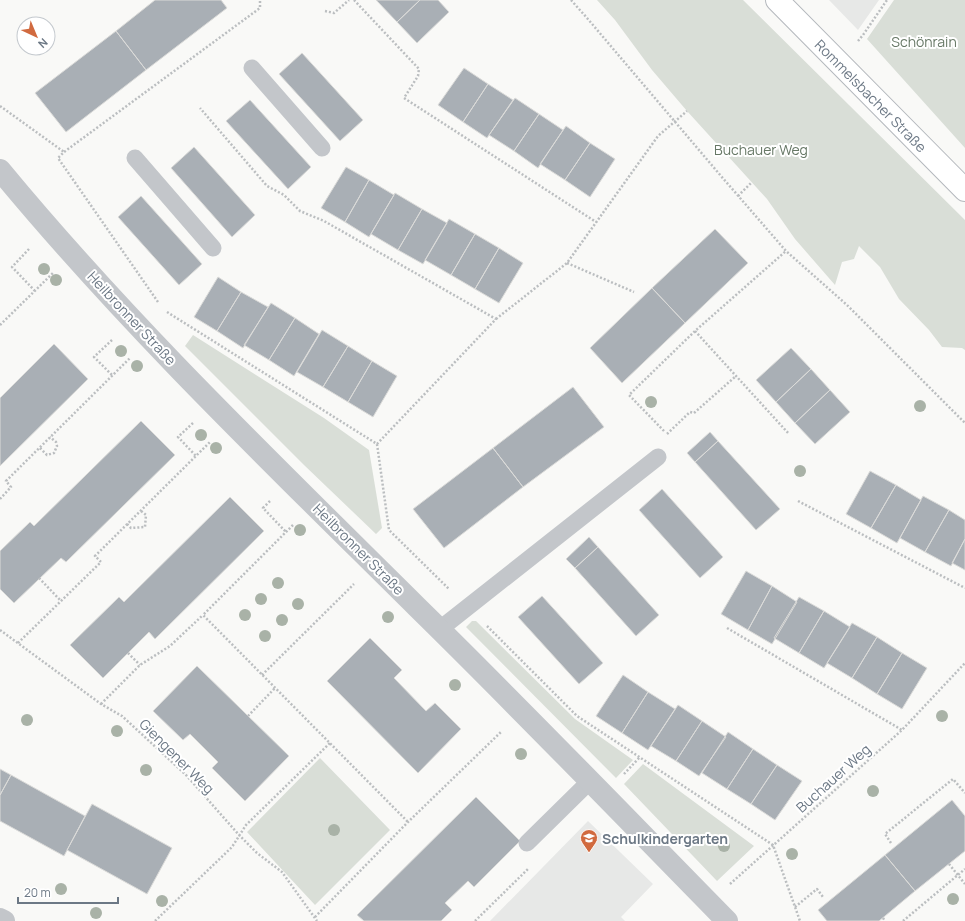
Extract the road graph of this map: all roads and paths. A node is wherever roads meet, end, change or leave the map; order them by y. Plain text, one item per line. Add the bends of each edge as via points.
1 (349, 0) edge
2 (354, 0) edge
3 (571, 0) edge
4 (777, 0) edge
5 (887, 0) edge
6 (325, 11) dead end
7 (838, 61) junction
8 (252, 68) dead end
9 (0, 106) edge
10 (200, 108) dead end
11 (687, 111) dead end
12 (675, 122) junction
13 (322, 148) dead end
14 (64, 152) dead end
15 (135, 158) dead end
16 (0, 170) edge
17 (752, 182) dead end
18 (965, 190) edge
19 (738, 196) junction
20 (596, 222) junction
21 (50, 230) junction
22 (213, 248) dead end
23 (786, 251) junction
24 (72, 254) junction
25 (567, 262) junction
26 (35, 291) junction
27 (634, 292) dead end
28 (496, 319) junction
29 (0, 325) edge
30 (141, 330) junction
31 (695, 331) junction
32 (112, 375) junction
33 (736, 376) junction
34 (214, 404) junction
35 (231, 421) junction
36 (965, 423) edge
37 (667, 434) junction
38 (789, 434) dead end
39 (50, 437) junction
40 (377, 444) junction
41 (40, 448) junction
42 (196, 456) junction
43 (658, 457) joint
44 (0, 499) edge
45 (798, 501) dead end
46 (313, 504) junction
47 (141, 510) junction
48 (127, 524) junction
49 (39, 578) dead end
50 (356, 582) dead end
51 (965, 588) edge
52 (61, 601) junction
53 (468, 607) junction
54 (203, 615) junction
55 (727, 628) dead end
56 (440, 629) junction
57 (0, 630) edge
58 (18, 643) junction
59 (128, 653) dead end
60 (965, 663) edge
61 (140, 665) junction
62 (262, 675) junction
63 (275, 688) junction
64 (101, 704) junction
65 (522, 712) junction
66 (248, 716) dead end
67 (902, 730) junction
68 (330, 743) junction
69 (590, 781) junction
70 (965, 793) edge
71 (408, 822) junction
72 (240, 836) junction
73 (892, 842) dead end
74 (527, 844) dead end
75 (773, 845) junction
76 (949, 864) dead end
77 (965, 869) edge
78 (958, 875) junction
79 (965, 884) edge
80 (823, 897) dead end
81 (709, 903) junction
82 (795, 907) junction
83 (315, 917) junction
84 (0, 919) edge
85 (4, 921) edge
86 (154, 921) edge
87 (317, 921) edge
88 (727, 921) edge
89 (800, 921) edge
90 (904, 921) edge

1 - 6 path via 334,13
2 - 20 path via 419,69 418,76 404,98
3 - 12 path
4 - 7 main road, Rommelsbacher Straße
5 - 7 path via 863,35
7 - 18 main road, Rommelsbacher Straße
8 - 13 lane
9 - 14 path
10 - 28 path via 267,186 284,195 300,211 324,221
11 - 12 path
12 - 19 path
12 - 20 path via 658,136
15 - 22 lane
16 - 21 street, Heilbronner Straße
17 - 19 path
19 - 23 path
20 - 25 path
21 - 24 street, Heilbronner Straße
21 - 26 path via 12,267
23 - 31 path
23 - 36 path via 847,305
24 - 26 path
24 - 30 street, Heilbronner Straße
25 - 27 path
25 - 28 path
26 - 29 path
28 - 40 path
30 - 32 path
30 - 32 path via 94,357
30 - 34 street, Heilbronner Straße
30 - 40 path via 164,310
31 - 33 path
31 - 37 path via 629,395
32 - 39 path
33 - 37 path via 694,413 690,412
33 - 38 path
34 - 35 street, Heilbronner Straße
34 - 42 path via 178,437
35 - 42 path
35 - 46 street, Heilbronner Straße
37 - 43 path
39 - 41 path
39 - 41 path via 56,442 54,453 47,455
40 - 53 path via 389,530
41 - 44 path via 6,481 12,487
42 - 47 path
43 - 53 lane
45 - 51 path
46 - 54 path
46 - 56 street, Heilbronner Straße
47 - 48 path
47 - 48 path via 146,515 145,527 131,528
48 - 52 path via 95,556 101,562
49 - 52 path
50 - 62 path
52 - 58 path
53 - 56 lane
53 - 75 path via 577,716
54 - 61 path via 170,646
54 - 62 path
55 - 67 path
56 - 65 street, Heilbronner Straße
57 - 58 path, Giengener Weg
58 - 64 path, Giengener Weg
59 - 61 path
60 - 67 path, Buchauer Weg
61 - 64 path
62 - 63 path
63 - 66 path
63 - 68 path
64 - 72 path, Giengener Weg via 122,716 175,764
65 - 69 street, Heilbronner Straße
65 - 71 path
67 - 75 path, Buchauer Weg
68 - 71 path
68 - 72 path via 246,825
69 - 74 lane
69 - 81 street, Heilbronner Straße
70 - 73 path via 953,779 885,834
71 - 83 path
72 - 83 path, Giengener Weg via 282,872
72 - 86 path via 232,847
75 - 81 path, Buchauer Weg
75 - 82 path
76 - 78 path
77 - 78 path
78 - 79 path
78 - 90 path
80 - 82 path via 817,889
81 - 88 street, Heilbronner Straße
82 - 89 path
83 - 87 path, Giengener Weg
84 - 85 street

